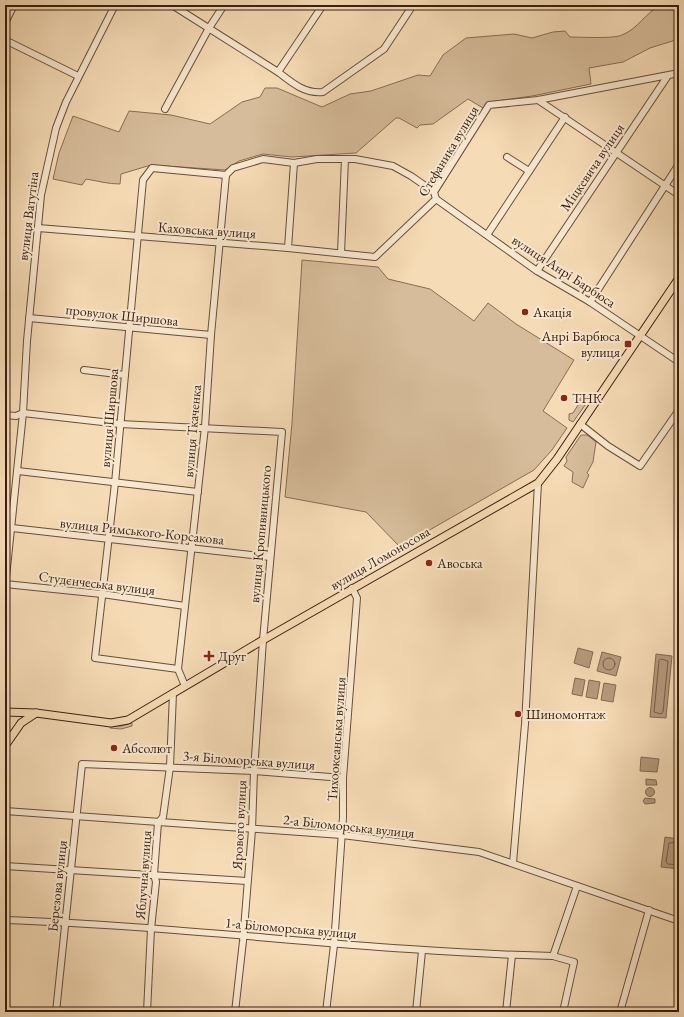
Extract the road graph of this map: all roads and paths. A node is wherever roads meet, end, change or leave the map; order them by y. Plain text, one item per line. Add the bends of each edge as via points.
1 (14, 5) edge
2 (115, 5) edge
3 (172, 5) edge
4 (224, 5) edge
5 (323, 5) edge
6 (413, 5) edge
7 (5, 23) edge
8 (208, 28) junction
9 (5, 40) edge
10 (278, 72) junction
11 (679, 74) edge
12 (78, 76) junction
13 (667, 76) junction
14 (538, 100) junction
15 (165, 109) dead end
16 (565, 117) junction
17 (616, 153) junction
18 (507, 157) dead end
19 (345, 159) junction
20 (294, 162) junction
21 (679, 164) edge
22 (528, 171) junction
23 (226, 175) junction
24 (664, 186) junction
25 (434, 192) junction
26 (679, 195) edge
27 (436, 199) junction
28 (38, 228) junction
29 (487, 235) junction
30 (139, 237) junction
31 (220, 242) junction
32 (288, 248) junction
33 (341, 253) junction
34 (375, 257) joint
35 (537, 272) junction
36 (679, 278) edge
37 (590, 302) junction
38 (29, 318) junction
39 (130, 329) junction
40 (211, 335) junction
41 (642, 335) junction
42 (679, 362) edge
43 (84, 370) dead end
44 (125, 375) junction
45 (679, 410) edge
46 (23, 413) junction
47 (5, 415) edge
48 (120, 424) junction
49 (580, 424) junction
50 (206, 427) junction
51 (18, 471) junction
52 (116, 483) junction
53 (538, 483) junction
54 (198, 492) junction
55 (12, 528) junction
56 (109, 539) junction
57 (192, 549) junction
58 (270, 557) junction
59 (6, 579) edge
60 (5, 587) edge
61 (352, 588) junction
62 (102, 594) junction
63 (185, 606) junction
64 (263, 640) junction
65 (178, 668) junction
66 (186, 686) junction
67 (173, 693) junction
68 (5, 712) edge
69 (36, 713) junction
70 (5, 746) edge
71 (82, 764) joint
72 (170, 767) junction
73 (254, 771) junction
74 (343, 778) junction
75 (5, 811) edge
76 (77, 817) junction
77 (158, 823) junction
78 (252, 830) junction
79 (342, 835) junction
80 (513, 863) junction
81 (5, 866) edge
82 (71, 869) junction
83 (154, 874) junction
84 (248, 881) junction
85 (578, 886) junction
86 (649, 910) junction
87 (5, 920) edge
88 (679, 921) edge
89 (65, 922) junction
90 (151, 929) junction
91 (243, 936) junction
92 (334, 944) junction
93 (422, 951) junction
94 (512, 955) junction
95 (553, 956) junction
96 (56, 1012) edge
97 (146, 1012) edge
98 (235, 1012) edge
99 (326, 1012) edge
100 (416, 1012) edge
101 (506, 1012) edge
102 (563, 1012) edge
103 (620, 1012) edge

1 - 7 street
2 - 12 street, вулиця Ватутіна
3 - 8 street
4 - 8 street
5 - 10 street
6 - 10 street via 384,49 323,92 308,92
8 - 10 street
8 - 15 street
9 - 12 street
11 - 13 street
12 - 28 street, вулиця Ватутіна via 56,128 41,195
13 - 14 street
13 - 17 street, Міцкевича вулиця
14 - 16 street
14 - 25 street, Стефаника вулиця via 489,106
16 - 17 street
16 - 22 street
17 - 24 street
17 - 35 street, Міцкевича вулиця
18 - 22 street
19 - 20 street
19 - 25 street via 393,166
19 - 33 street
20 - 23 street via 263,159 233,168
20 - 32 street
21 - 24 street
22 - 29 street
23 - 30 street, вулиця Ширшова via 152,168 143,180
23 - 31 street, вулиця Ткаченка
24 - 26 street
24 - 37 street
25 - 27 street, Стефаника вулиця
27 - 29 street, вулиця Анрі Барбюса
27 - 34 street, Стефаника вулиця
28 - 30 street, Каховська вулиця
28 - 38 street, вулиця Ватутіна
29 - 35 street, вулиця Анрі Барбюса
30 - 31 street, Каховська вулиця
30 - 39 street, вулиця Ширшова
31 - 32 street, Каховська вулиця
31 - 40 street, вулиця Ткаченка
32 - 33 street, Каховська вулиця
33 - 34 street, Каховська вулиця
35 - 37 street, вулиця Анрі Барбюса
36 - 41 main road, вулиця Ломоносова
37 - 41 street, вулиця Анрі Барбюса
38 - 39 street, провулок Ширшова
38 - 46 street, вулиця Ватутіна
39 - 40 street, провулок Ширшова
39 - 44 street, вулиця Ширшова
40 - 50 street, вулиця Ткаченка
41 - 42 street, вулиця Анрі Барбюса
41 - 49 main road, вулиця Ломоносова
43 - 44 street
44 - 48 street, вулиця Ширшова
45 - 49 street via 640,466
46 - 47 street via 16,416
46 - 48 street
46 - 51 street, вулиця Ватутіна
48 - 50 street
48 - 52 street, вулиця Ширшова
49 - 53 main road, вулиця Ломоносова
50 - 54 street, вулиця Ткаченка
50 - 58 street, вулиця Кропивницького via 282,432
51 - 52 street
51 - 55 street, вулиця Ватутіна
52 - 54 street
52 - 56 street, вулиця Ширшова
53 - 61 main road, вулиця Ломоносова
53 - 80 street via 525,724
54 - 57 street, вулиця Ткаченка
55 - 56 street, вулиця Римського-Корсакова
55 - 59 street, вулиця Ватутіна
56 - 57 street, вулиця Римського-Корсакова
56 - 62 street, вулиця Ширшова
57 - 58 street, вулиця Римського-Корсакова
57 - 63 street, вулиця Ткаченка
58 - 64 street, вулиця Кропивницького
59 - 60 street, вулиця Ватутіна
59 - 62 street, Студєнчеська вулиця
61 - 64 main road, вулиця Ломоносова
61 - 74 street, Тихоокеанська вулиця via 357,598
62 - 63 street, Студєнчеська вулиця
62 - 65 street, вулиця Ширшова via 95,658
63 - 65 street, вулиця Ткаченка
64 - 66 main road, вулиця Ломоносова
64 - 73 street, Ярового вулиця
65 - 66 street
66 - 67 main road, вулиця Ломоносова
67 - 69 main road, вулиця Ломоносова via 120,723
67 - 72 street, Яблучна вулиця
68 - 69 main road, вулиця Ломоносова
69 - 70 main road via 21,723
71 - 72 street, 3-я Біломорська вулиця
71 - 76 street, Березова вулиця
72 - 73 street, 3-я Біломорська вулиця
72 - 77 street, Яблучна вулиця via 163,817
73 - 74 street, 3-я Біломорська вулиця
73 - 78 street, Ярового вулиця
74 - 79 street, Тихоокеанська вулиця
75 - 76 street, 2-а Біломорська вулиця
76 - 77 street, 2-а Біломорська вулиця
76 - 82 street, Березова вулиця
77 - 78 street, 2-а Біломорська вулиця
77 - 83 street, Яблучна вулиця
78 - 79 street, 2-а Біломорська вулиця
78 - 84 street, Ярового вулиця
79 - 80 street, 2-а Біломорська вулиця via 479,852
79 - 92 street, Тихоокеанська вулиця
80 - 85 street, 2-а Біломорська вулиця
81 - 82 street
82 - 83 street
82 - 89 street, Березова вулиця
83 - 84 street
83 - 90 street, Яблучна вулиця via 156,882
84 - 91 street, Ярового вулиця
85 - 86 street, 2-а Біломорська вулиця
85 - 95 street
86 - 88 street, 2-а Біломорська вулиця
86 - 103 street
87 - 89 street, 1-а Біломорська вулиця
89 - 90 street, 1-а Біломорська вулиця
89 - 96 street, Березова вулиця
90 - 91 street, 1-а Біломорська вулиця
90 - 97 street, Яблучна вулиця
91 - 92 street, 1-а Біломорська вулиця
91 - 98 street, Ярового вулиця
92 - 93 street, 1-а Біломорська вулиця
92 - 99 street, Тихоокеанська вулиця
93 - 94 street, 1-а Біломорська вулиця
93 - 100 street
94 - 95 street, 1-а Біломорська вулиця
94 - 101 street
95 - 102 street, 1-а Біломорська вулиця via 574,962

